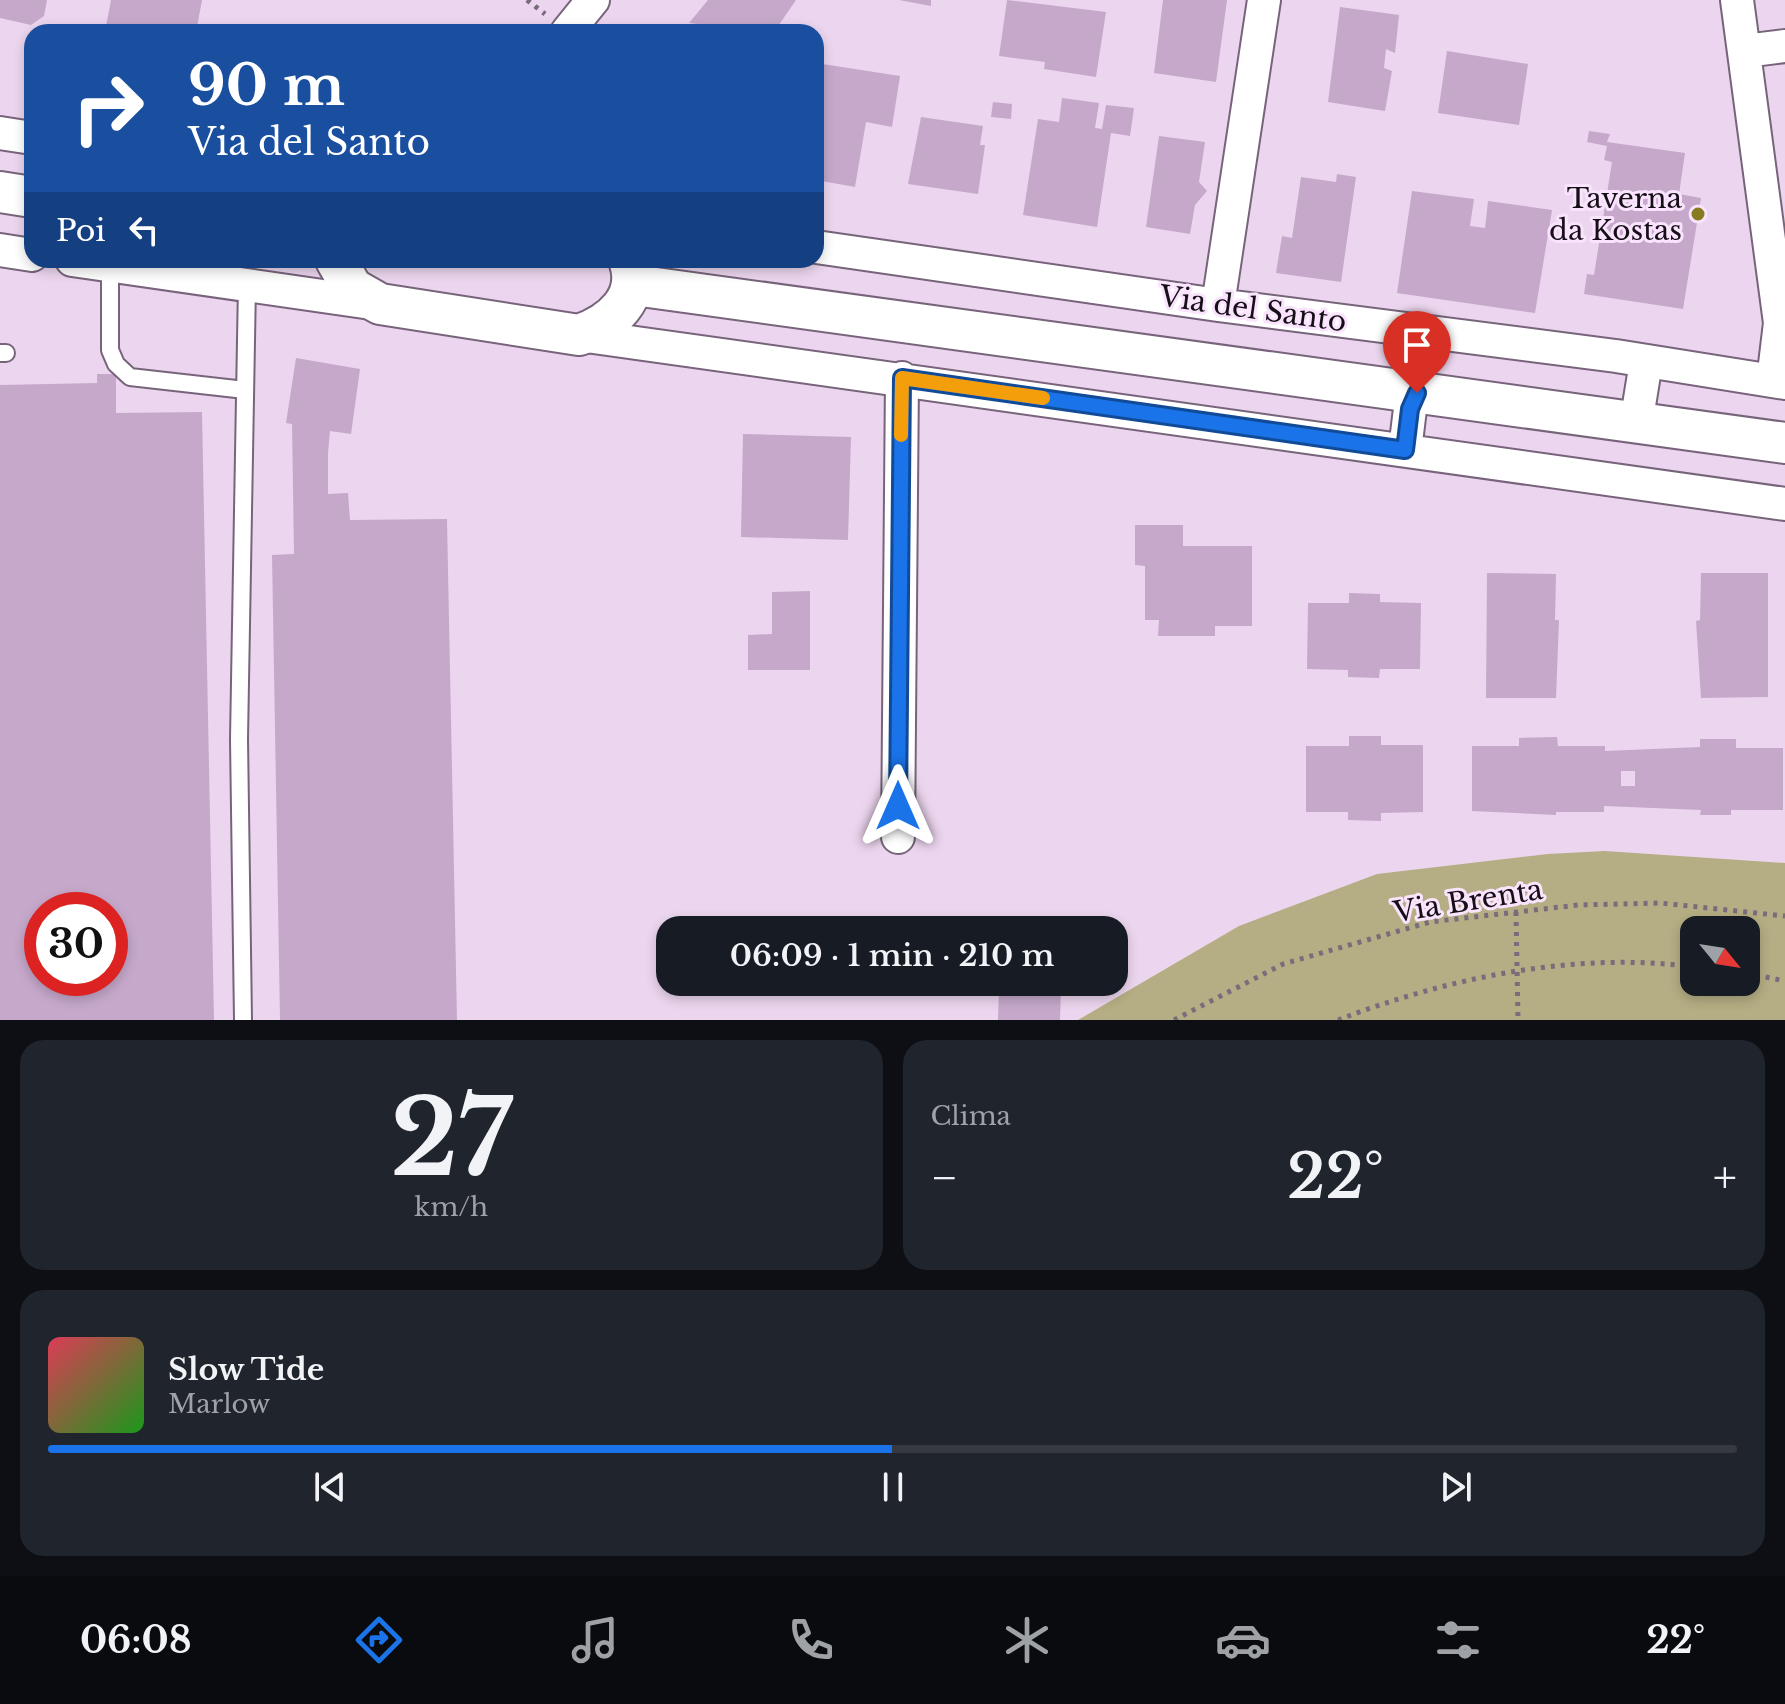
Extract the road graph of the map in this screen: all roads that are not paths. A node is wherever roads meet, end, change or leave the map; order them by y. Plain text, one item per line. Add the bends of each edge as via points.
1 (593, 0) edge
2 (1264, 0) edge
3 (1733, 1) edge
4 (574, 24) edge
5 (1785, 46) edge
6 (1745, 51) junction
7 (0, 133) edge
8 (24, 137) edge
9 (0, 192) edge
10 (24, 196) edge
11 (824, 248) edge
12 (0, 250) edge
13 (24, 254) edge
14 (110, 268) edge
15 (132, 268) edge
16 (341, 268) edge
17 (632, 273) edge
18 (247, 284) junction
19 (380, 304) junction
20 (1218, 305) junction
21 (579, 335) junction
22 (1646, 362) junction
23 (902, 378) junction
24 (1779, 382) edge
25 (245, 390) junction
26 (1417, 393) junction
27 (1636, 424) junction
28 (1785, 443) edge
29 (1405, 450) junction
30 (1785, 504) edge
31 (898, 837) dead end
32 (243, 1020) edge

1 - 4 street
2 - 20 street
3 - 6 street
5 - 6 street
6 - 24 street via 1780,323
7 - 8 street
9 - 10 street
11 - 20 street, Via del Santo
12 - 13 street
14 - 25 lane via 110,350 123,371 130,377
15 - 18 street
16 - 19 street via 352,288
17 - 21 street via 621,309 602,327
17 - 26 street
18 - 19 street
18 - 25 lane
19 - 21 street
20 - 22 street, Via del Santo
21 - 23 street
22 - 24 street, Via del Santo
22 - 27 street
23 - 29 street
23 - 31 street
25 - 32 lane via 239,739
26 - 27 street
26 - 29 street
27 - 28 street
29 - 30 street

